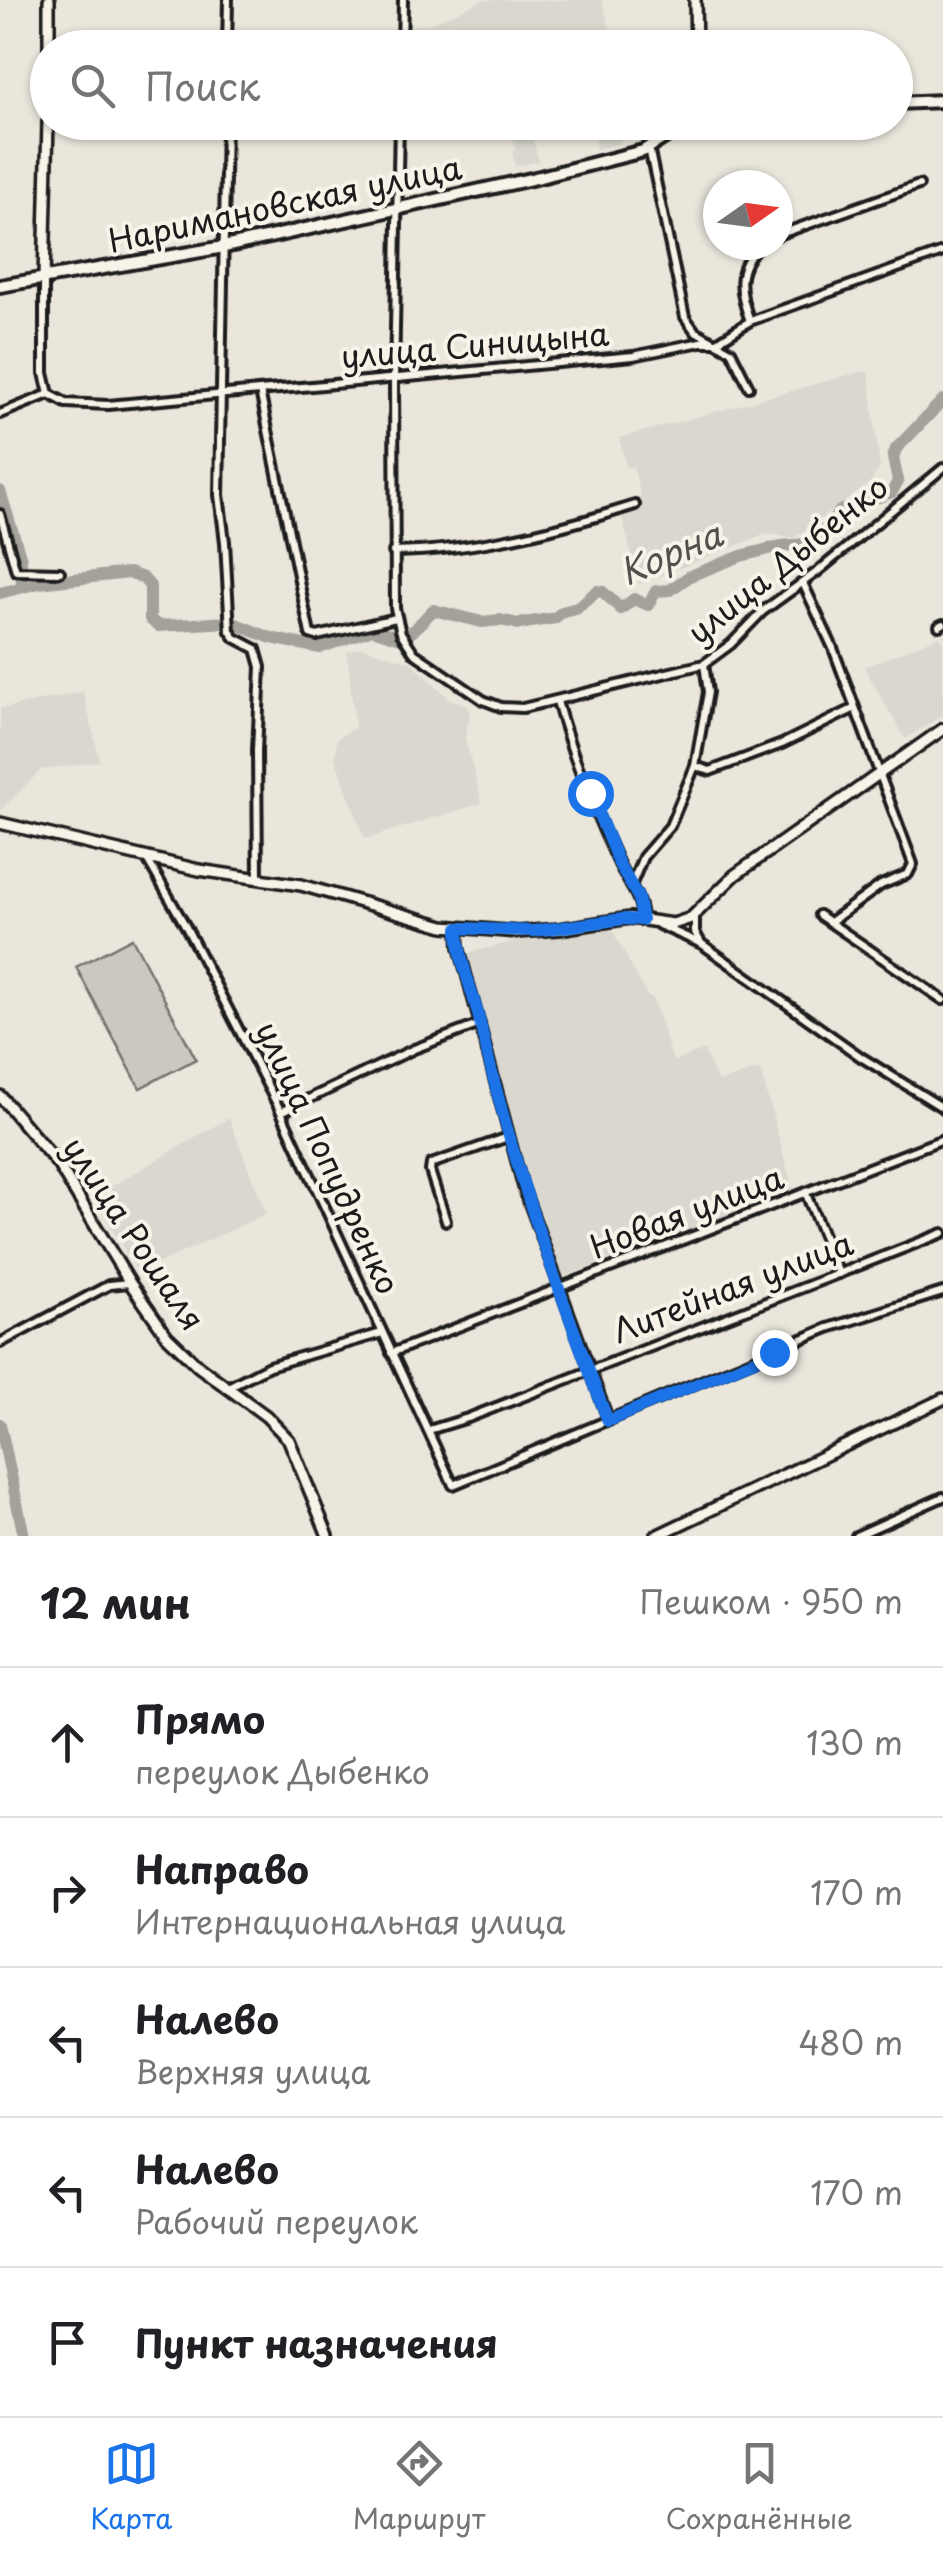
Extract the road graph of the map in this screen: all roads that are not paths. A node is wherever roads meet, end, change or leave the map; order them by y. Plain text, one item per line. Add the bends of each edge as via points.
1 (50, 0) edge
2 (228, 0) edge
3 (404, 0) edge
4 (694, 0) edge
5 (49, 30) edge
6 (227, 30) edge
7 (403, 30) edge
8 (695, 30) edge
9 (943, 101) edge
10 (913, 102) edge
11 (48, 140) edge
12 (226, 140) edge
13 (398, 140) edge
14 (661, 140) edge
15 (649, 148) junction
16 (919, 185) dead end
17 (396, 210) junction
18 (793, 229) edge
19 (224, 247) junction
20 (943, 252) edge
21 (746, 260) edge
22 (44, 279) junction
23 (0, 286) edge
24 (685, 317) junction
25 (750, 321) junction
26 (718, 342) junction
27 (676, 348) junction
28 (394, 380) junction
29 (749, 387) dead end
30 (260, 391) junction
31 (49, 394) junction
32 (221, 395) junction
33 (0, 414) edge
34 (943, 468) edge
35 (634, 505) dead end
36 (0, 514) edge
37 (394, 552) junction
38 (60, 572) dead end
39 (803, 583) junction
40 (396, 618) junction
41 (704, 664) junction
42 (556, 701) junction
43 (853, 709) junction
44 (943, 729) edge
45 (695, 766) junction
46 (879, 774) junction
47 (0, 823) edge
48 (146, 858) junction
49 (180, 866) junction
50 (258, 878) junction
51 (631, 886) junction
52 (165, 889) junction
53 (697, 913) junction
54 (820, 914) dead end
55 (647, 921) junction
56 (830, 922) junction
57 (458, 928) junction
58 (702, 944) junction
59 (943, 1000) edge
60 (480, 1024) junction
61 (0, 1096) edge
62 (943, 1108) edge
63 (281, 1112) junction
64 (508, 1137) junction
65 (943, 1139) edge
66 (806, 1194) junction
67 (446, 1221) dead end
68 (943, 1233) edge
69 (115, 1258) junction
70 (839, 1274) junction
71 (130, 1283) junction
72 (109, 1284) junction
73 (559, 1289) junction
74 (943, 1292) edge
75 (382, 1333) junction
76 (0, 1343) edge
77 (391, 1353) junction
78 (589, 1371) junction
79 (226, 1388) junction
80 (943, 1399) edge
81 (608, 1421) junction
82 (429, 1430) junction
83 (943, 1498) edge
84 (328, 1536) edge
85 (656, 1536) edge
86 (856, 1536) edge

1 - 5 street
2 - 6 street
3 - 7 street
4 - 8 street
9 - 10 main road
11 - 22 street
12 - 19 street
13 - 17 street
14 - 15 main road, Наримановская улица
15 - 17 main road, Наримановская улица
15 - 24 street
16 - 18 street
17 - 19 main road, Наримановская улица
17 - 28 street
19 - 22 main road, Наримановская улица
19 - 32 street
20 - 25 street, улица Синицына
21 - 25 street via 741,295
22 - 23 main road, Наримановская улица
22 - 31 street
24 - 26 street
24 - 27 street via 687,338
25 - 26 street, улица Синицына
26 - 27 street, улица Синицына
26 - 29 street via 737,359
27 - 28 street, улица Синицына
28 - 30 street, улица Синицына
28 - 37 street
30 - 32 street, улица Синицына
30 - 40 street via 308,632 317,636
31 - 32 street, улица Синицына via 66,404 108,405
31 - 33 street
32 - 50 street via 219,495 229,628 256,649 261,667
34 - 39 street, улица Дыбенко
35 - 37 street via 495,540
36 - 38 street via 14,569
37 - 40 street
39 - 41 street, улица Дыбенко
39 - 43 street
40 - 42 street, улица Дыбенко via 414,653 483,700 512,709
41 - 42 street, улица Дыбенко
41 - 45 street via 708,692
42 - 51 street
43 - 45 street via 710,771
43 - 46 street
44 - 46 street
45 - 51 street via 670,826 643,857
46 - 53 street via 735,875
46 - 56 street via 912,870
47 - 48 street
48 - 49 street
48 - 52 street, улица Попудренко
49 - 50 street
49 - 52 street via 166,872
50 - 57 street
51 - 55 street
52 - 63 street, улица Попудренко
53 - 55 street via 673,924
53 - 58 street
54 - 56 street
55 - 57 street via 534,931
55 - 58 street
56 - 59 street
57 - 60 street
58 - 62 street
60 - 63 street
60 - 64 street
61 - 69 street, улица Рошаля via 58,1164
63 - 75 street, улица Попудренко
64 - 67 street via 432,1164
64 - 73 street
65 - 66 street, Новая улица
66 - 70 street
66 - 73 street, Новая улица
68 - 70 street, Литейная улица
69 - 71 street, улица Рошаля
69 - 72 street
70 - 78 street, Литейная улица
71 - 72 street
71 - 79 street, улица Рошаля via 178,1348
72 - 76 street
73 - 77 street, Новая улица
73 - 78 street
74 - 81 street via 828,1328
75 - 77 street, улица Попудренко
75 - 79 street via 268,1366
77 - 82 street, улица Попудренко
78 - 81 street
78 - 82 street, Литейная улица
79 - 84 street, улица Рошаля via 289,1440
80 - 85 street
81 - 82 street, улица Попудренко via 454,1486
83 - 86 street

